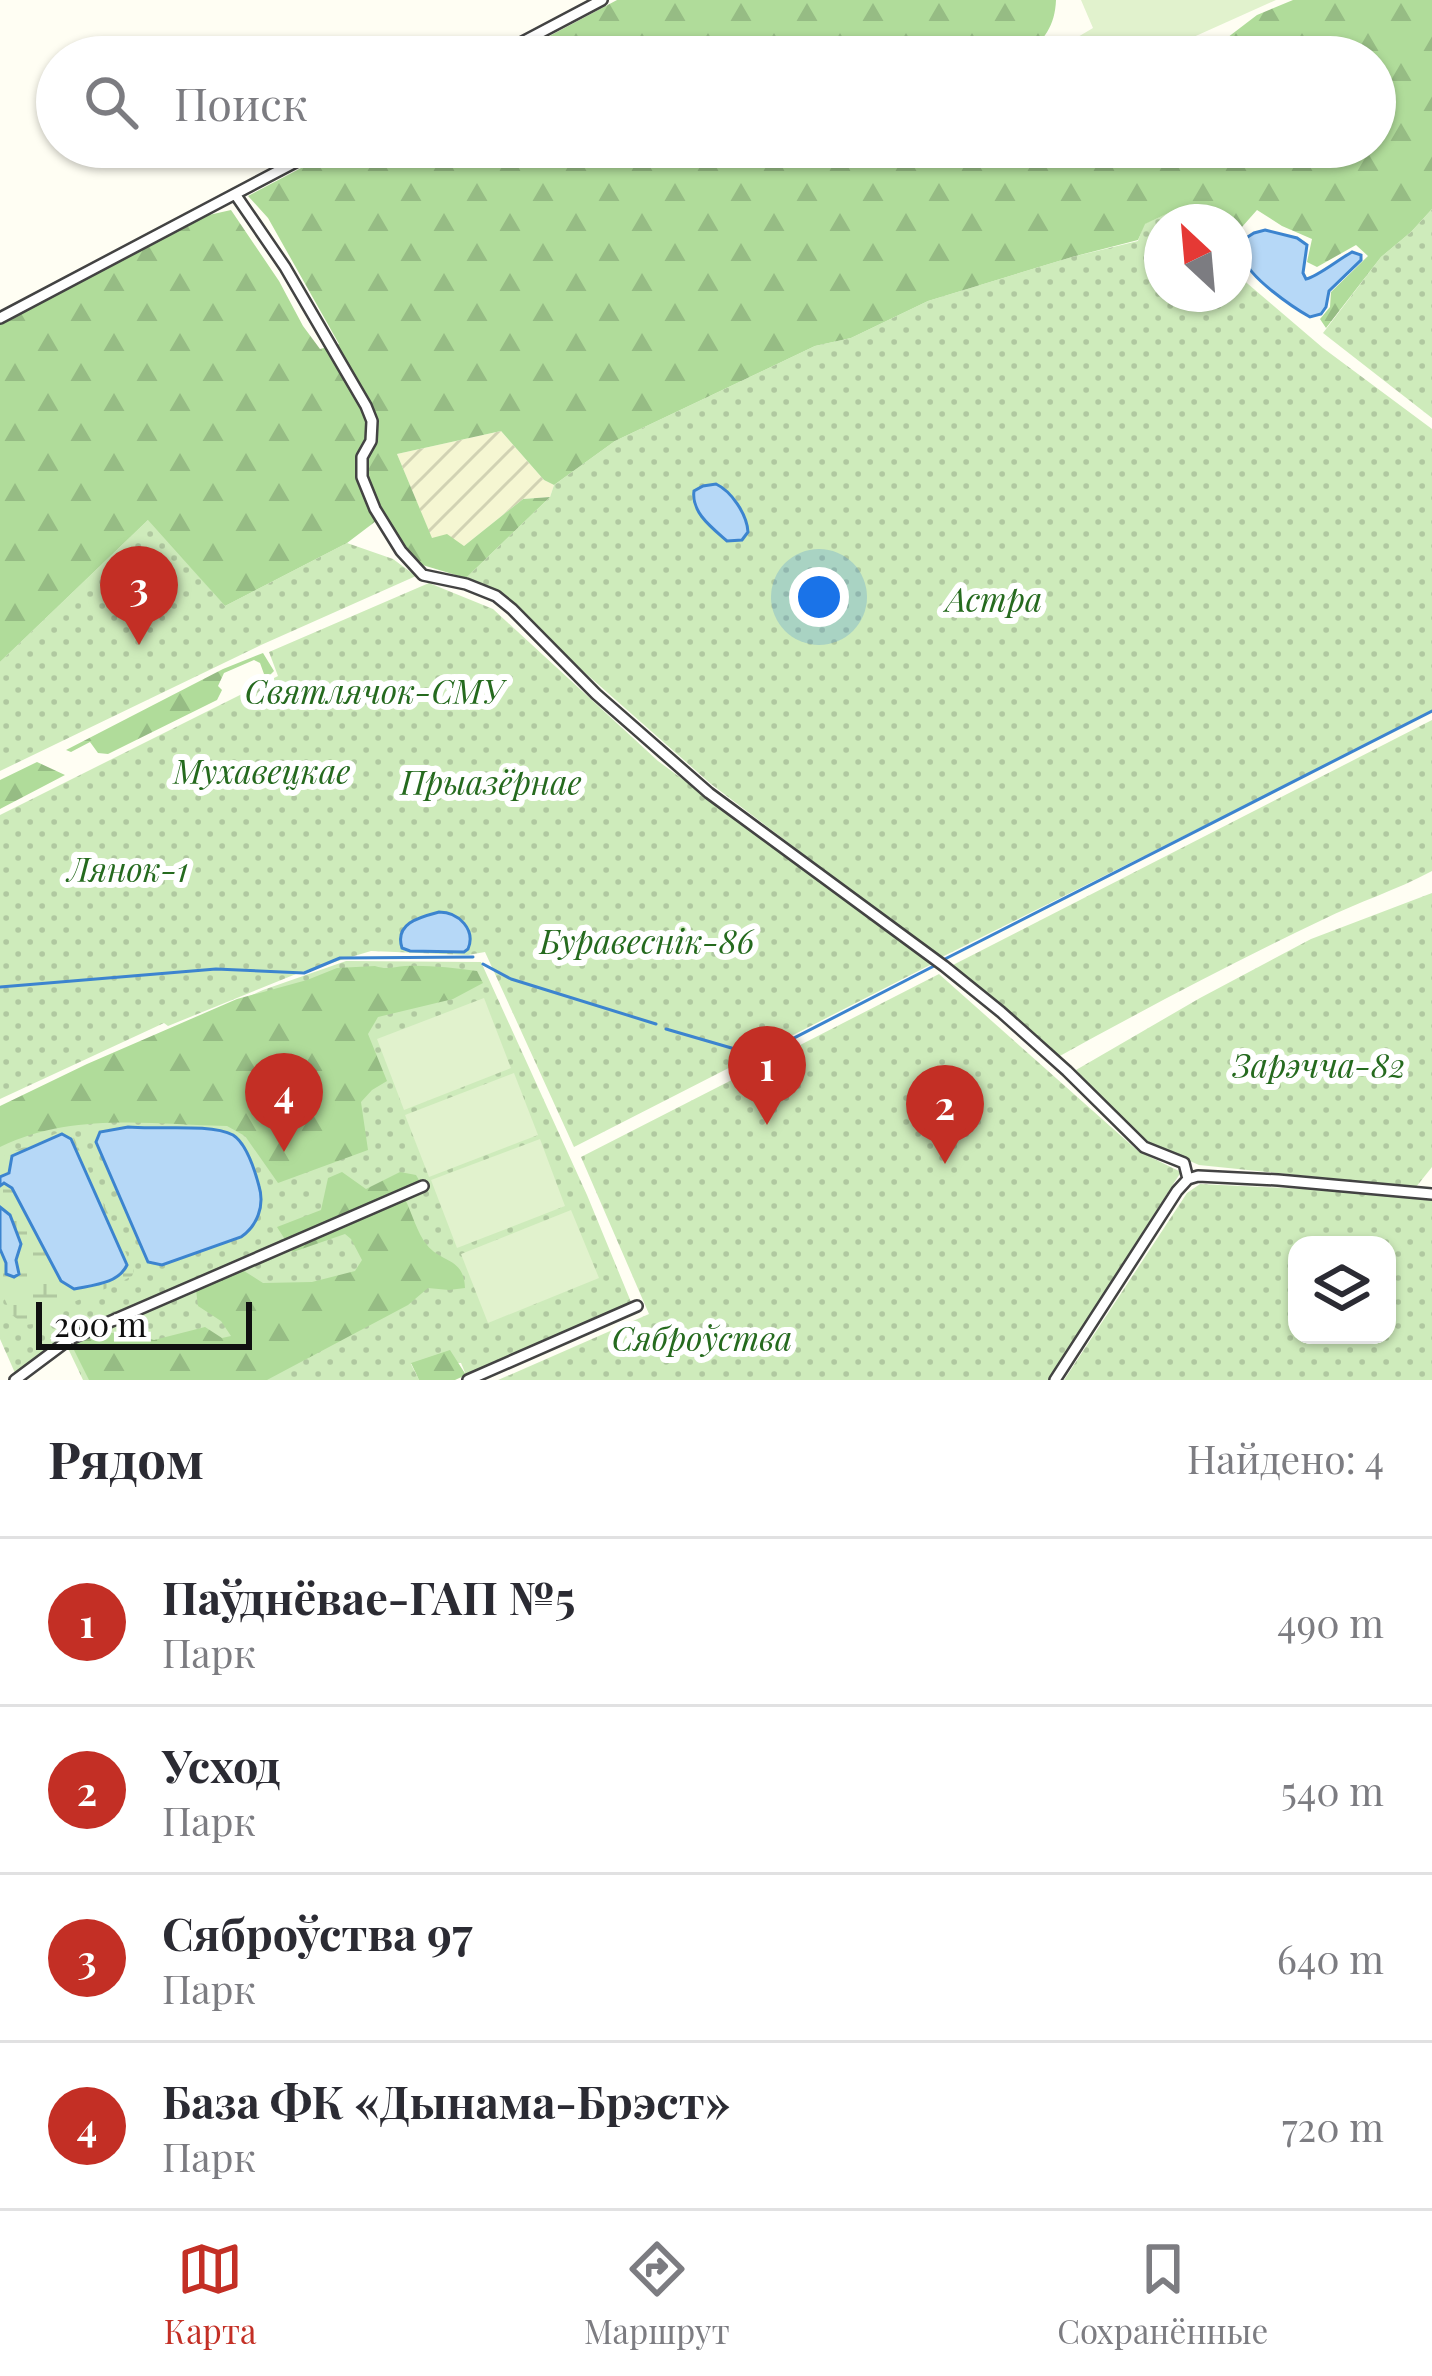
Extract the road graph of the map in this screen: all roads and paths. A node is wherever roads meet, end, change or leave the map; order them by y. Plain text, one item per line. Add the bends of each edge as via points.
1 (602, 0) edge
2 (534, 36) edge
3 (284, 168) edge
4 (235, 194) junction
5 (0, 318) edge
6 (1188, 1179) junction
7 (423, 1186) dead end
8 (1428, 1189) edge
9 (637, 1306) dead end
10 (15, 1380) edge
11 (468, 1380) edge
12 (1055, 1380) edge

1 - 2 street
3 - 4 street
4 - 5 street
4 - 6 street via 366,406 371,442 362,477 400,551 424,575 466,584 512,608 710,793 1001,1012 1144,1147 1184,1163
6 - 8 street
6 - 12 street
7 - 10 street via 70,1339
9 - 11 street

